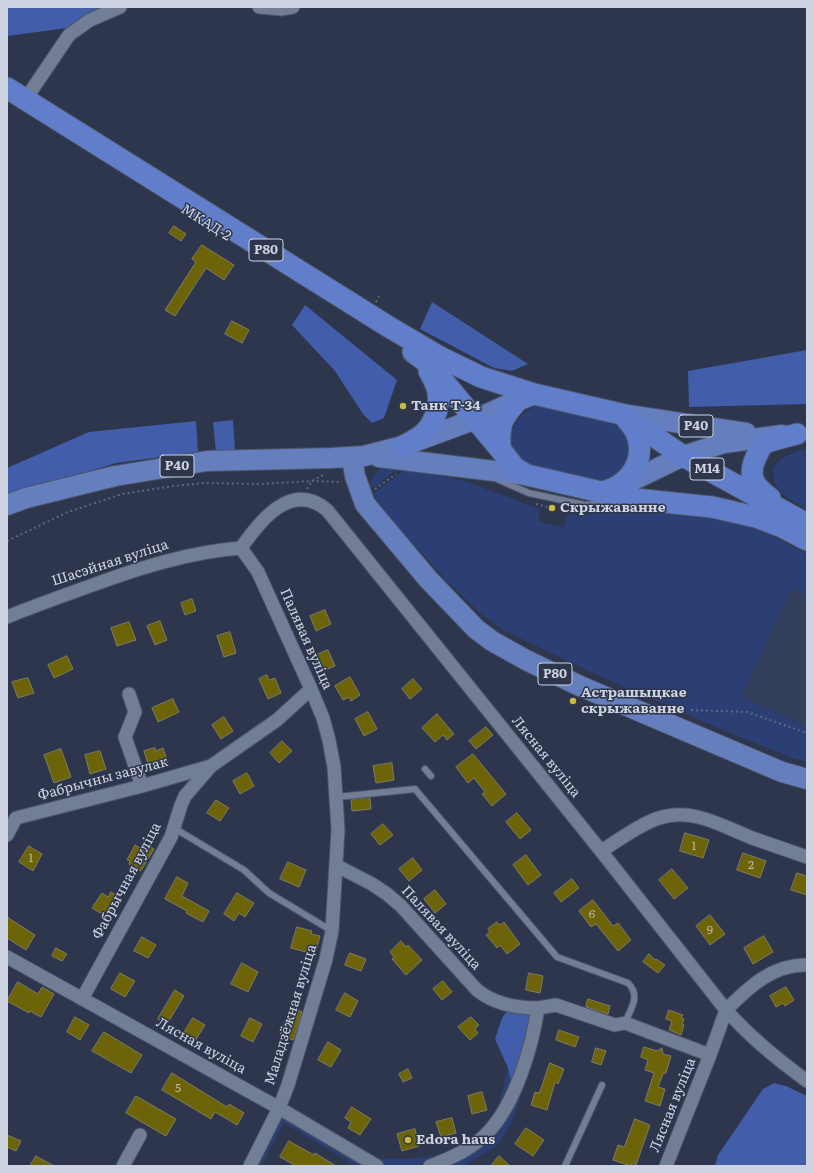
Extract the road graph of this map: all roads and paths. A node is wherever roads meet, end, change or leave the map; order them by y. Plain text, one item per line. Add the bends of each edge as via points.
1 (120, 7) edge
2 (259, 7) edge
3 (293, 7) edge
4 (7, 88) edge
5 (16, 99) edge
6 (425, 361) junction
7 (526, 397) junction
8 (621, 414) junction
9 (476, 419) junction
10 (802, 433) edge
11 (770, 436) junction
12 (403, 446) junction
13 (500, 449) junction
14 (683, 456) junction
15 (366, 457) junction
16 (470, 467) junction
17 (397, 473) dead end
18 (326, 474) dead end
19 (527, 475) junction
20 (312, 481) junction
21 (354, 488) junction
22 (609, 490) junction
23 (302, 499) junction
24 (635, 499) junction
25 (534, 503) dead end
26 (7, 505) edge
27 (552, 508) dead end
28 (795, 524) edge
29 (807, 540) edge
30 (7, 541) edge
31 (241, 548) junction
32 (7, 617) edge
33 (312, 689) junction
34 (129, 694) dead end
35 (691, 710) dead end
36 (807, 733) edge
37 (211, 766) junction
38 (425, 769) dead end
39 (431, 776) dead end
40 (807, 779) edge
41 (142, 786) junction
42 (337, 797) junction
43 (174, 828) junction
44 (8, 832) edge
45 (601, 851) junction
46 (807, 857) edge
47 (337, 866) junction
48 (332, 931) junction
49 (7, 957) edge
50 (807, 965) edge
51 (82, 999) junction
52 (538, 1008) junction
53 (726, 1010) junction
54 (625, 1023) junction
55 (710, 1055) junction
56 (807, 1081) edge
57 (602, 1085) dead end
58 (279, 1108) junction
59 (140, 1134) dead end
60 (123, 1166) edge
61 (250, 1166) edge
62 (377, 1166) edge
63 (430, 1166) edge
64 (565, 1166) edge
65 (666, 1166) edge

1 - 5 street via 90,20 69,35
2 - 3 street
4 - 5 highway, Р80
5 - 6 highway, МКАД-2 / Р80
5 - 7 highway, Р80 via 440,357
6 - 9 highway, Р80
6 - 12 highway via 437,389 438,406 434,421 426,432
7 - 8 highway, М14
7 - 9 main road, Р40
7 - 13 highway via 508,412 502,422
8 - 11 main road, Р40 via 729,432
8 - 14 highway, М14
8 - 22 highway via 634,426 640,443 639,460 631,476
9 - 12 main road, Р40
9 - 13 highway, Р80
10 - 11 main road, Р40
10 - 28 highway, Р40 via 764,444 754,461 751,476 761,492
11 - 14 main road, Р40 via 724,443
12 - 15 main road, Р40
13 - 19 highway, М14 via 515,468
14 - 22 main road, Р40
14 - 28 highway, М14
15 - 16 main road, Р40
15 - 21 main road, Р80 via 356,476
15 - 21 main road via 373,462
15 - 26 main road, Р40 via 207,461 115,476
16 - 19 main road, Р40
16 - 24 lane via 530,493 585,505
17 - 21 path via 372,491
18 - 20 path
19 - 22 highway, М14
20 - 21 path
20 - 23 path
20 - 30 path via 260,484 205,483 122,494 68,512
21 - 40 main road, Р80 via 428,579 492,641 580,686 782,772
22 - 24 highway, М14
23 - 31 street via 283,504 273,511 262,520
23 - 45 street, Лясная вуліца via 315,502 327,510
24 - 28 highway, М14 via 712,507
25 - 27 path
28 - 29 highway, М14
31 - 32 street, Шасэйная вуліца via 181,557 133,570
31 - 33 street, Палявая вуліца via 258,572
33 - 37 street, Фабрычная вуліца via 277,720
33 - 42 street, Палявая вуліца via 328,740
34 - 41 street via 135,712 125,737
35 - 36 path via 747,712
37 - 41 street, Фабрычны завулак
37 - 43 street, Фабрычная вуліца via 185,796
38 - 39 lane
41 - 44 street, Фабрычны завулак via 16,818
42 - 47 street, Палявая вуліца
42 - 54 lane via 415,789 557,957 628,983 632,987 635,998
43 - 48 lane via 244,870 269,893
43 - 51 street, Фабрычная вуліца
45 - 46 street via 650,821 678,814 702,817
45 - 53 street, Лясная вуліца
47 - 48 street, Маладзёжная вуліца
47 - 52 street, Палявая вуліца via 372,884 392,898 484,996 509,1005
48 - 58 street, Маладзёжная вуліца via 318,987
49 - 51 street, Лясная вуліца
50 - 53 street via 792,966 767,975
51 - 58 street, Лясная вуліца
52 - 54 street, Лясная вуліца via 556,1005 615,1025
52 - 63 street via 529,1050 504,1111 490,1130 471,1146 452,1158
53 - 55 street, Лясная вуліца
53 - 56 street via 739,1025
54 - 55 street, Лясная вуліца
55 - 65 street, Лясная вуліца
57 - 64 lane
58 - 61 street, Маладзёжная вуліца
58 - 62 street, Лясная вуліца
59 - 60 street

